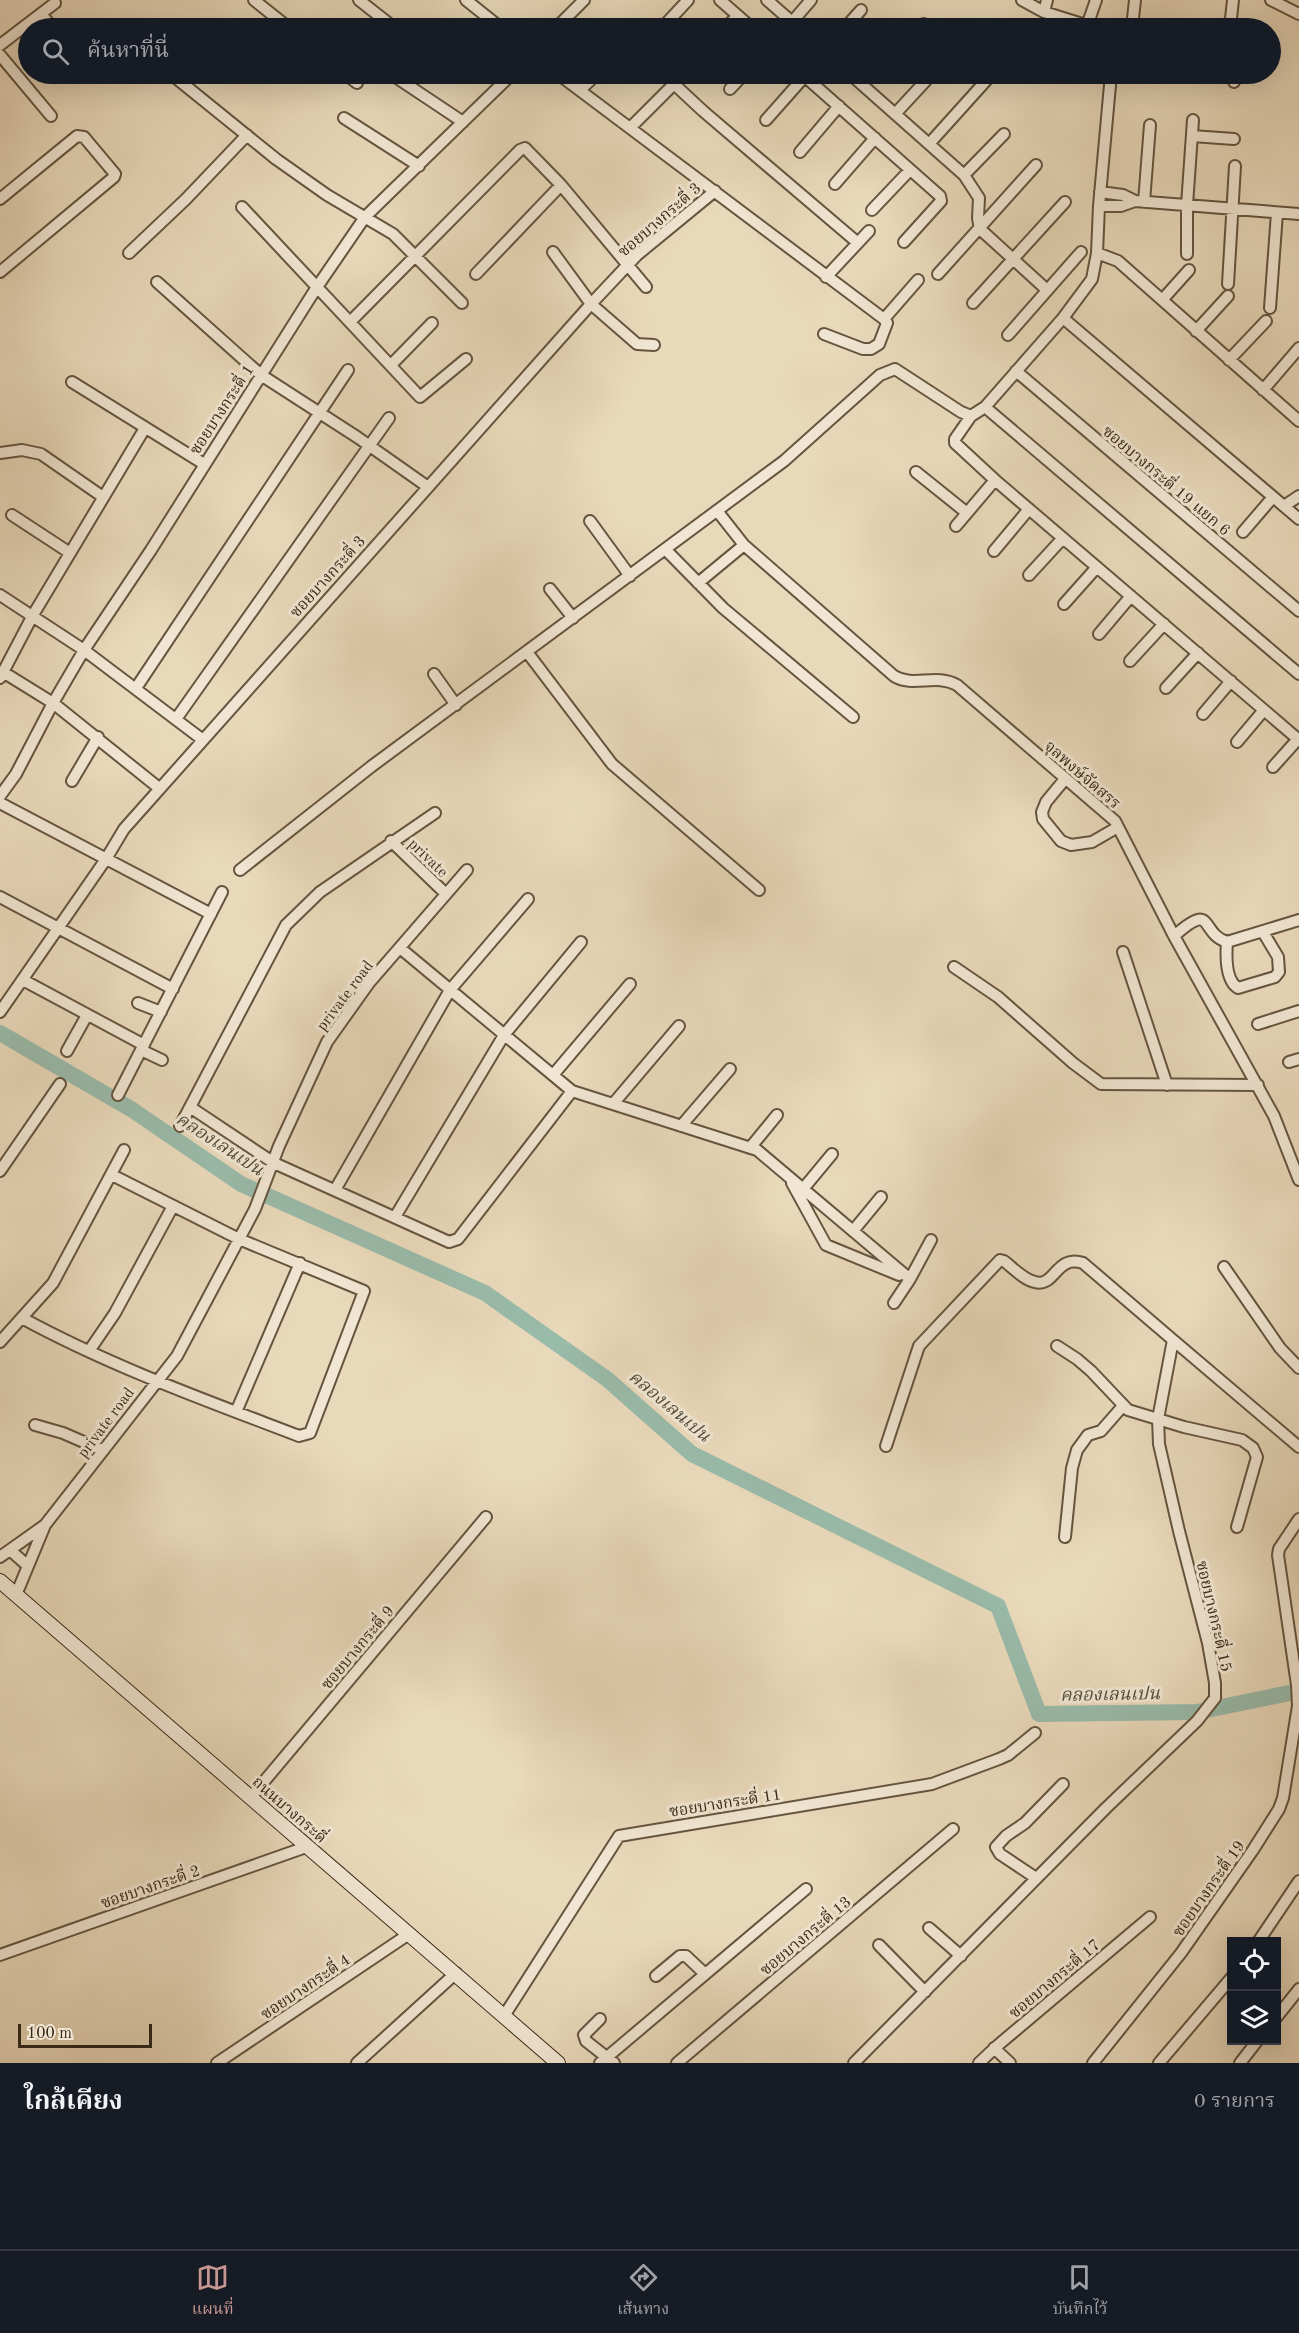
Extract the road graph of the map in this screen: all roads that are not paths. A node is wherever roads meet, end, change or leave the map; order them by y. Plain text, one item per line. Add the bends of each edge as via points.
1 (254, 0) edge
2 (359, 0) edge
3 (466, 0) edge
4 (688, 0) edge
5 (720, 0) edge
6 (767, 0) edge
7 (812, 0) edge
8 (1022, 0) edge
9 (1047, 0) edge
10 (1096, 0) edge
11 (1135, 0) edge
12 (1233, 0) edge
13 (1271, 0) edge
14 (577, 2) edge
15 (55, 3) dead end
16 (861, 10) dead end
17 (1044, 12) junction
18 (41, 14) junction
19 (1299, 14) edge
20 (738, 16) joint
21 (36, 18) edge
22 (44, 18) edge
23 (277, 18) edge
24 (382, 18) edge
25 (488, 18) edge
26 (564, 18) edge
27 (671, 18) edge
28 (740, 18) edge
29 (787, 18) edge
30 (800, 18) edge
31 (854, 18) edge
32 (1063, 18) edge
33 (1093, 18) edge
34 (1133, 18) edge
35 (1231, 18) edge
36 (18, 31) edge
37 (0, 45) edge
38 (0, 55) edge
39 (18, 77) edge
40 (24, 84) edge
41 (183, 84) edge
42 (406, 84) edge
43 (502, 84) edge
44 (572, 84) edge
45 (586, 84) edge
46 (674, 84) joint
47 (735, 84) edge
48 (796, 84) edge
49 (814, 84) edge
50 (862, 84) edge
51 (923, 84) edge
52 (983, 84) edge
53 (1110, 84) edge
54 (730, 89) dead end
55 (580, 90) junction
56 (839, 106) junction
57 (895, 114) junction
58 (51, 116) dead end
59 (344, 118) dead end
60 (766, 120) dead end
61 (1193, 120) dead end
62 (463, 122) junction
63 (1150, 125) dead end
64 (630, 128) junction
65 (1004, 134) dead end
66 (247, 135) junction
67 (1192, 136) junction
68 (876, 138) junction
69 (1234, 139) dead end
70 (929, 144) junction
71 (800, 152) dead end
72 (1036, 165) dead end
73 (419, 166) junction
74 (1235, 166) dead end
75 (910, 170) junction
76 (964, 176) junction
77 (836, 184) dead end
78 (561, 185) junction
79 (715, 191) junction
80 (1100, 192) junction
81 (0, 200) edge
82 (1139, 201) junction
83 (1065, 202) dead end
84 (1187, 205) junction
85 (1099, 206) junction
86 (242, 207) dead end
87 (1233, 209) junction
88 (872, 210) dead end
89 (1277, 213) junction
90 (1299, 214) edge
91 (365, 217) junction
92 (980, 229) junction
93 (869, 231) dead end
94 (904, 242) dead end
95 (858, 243) junction
96 (553, 252) dead end
97 (1082, 252) dead end
98 (129, 253) dead end
99 (1097, 253) junction
100 (1187, 254) dead end
101 (414, 255) junction
102 (1014, 259) junction
103 (628, 265) junction
104 (1189, 270) dead end
105 (0, 272) edge
106 (476, 274) dead end
107 (938, 274) dead end
108 (826, 277) junction
109 (918, 280) dead end
110 (157, 282) dead end
111 (1228, 284) dead end
112 (317, 287) junction
113 (645, 287) dead end
114 (1047, 290) junction
115 (1228, 296) dead end
116 (1163, 299) junction
117 (462, 303) dead end
118 (974, 303) dead end
119 (591, 304) junction
120 (1270, 308) dead end
121 (1063, 318) junction
122 (884, 319) junction
123 (1266, 321) dead end
124 (350, 322) junction
125 (432, 323) dead end
126 (1196, 331) junction
127 (824, 334) dead end
128 (1008, 335) dead end
129 (654, 345) dead end
130 (1299, 348) edge
131 (466, 359) dead end
132 (1229, 360) junction
133 (391, 365) junction
134 (348, 370) dead end
135 (1017, 371) junction
136 (261, 375) junction
137 (72, 382) dead end
138 (1263, 390) junction
139 (985, 407) junction
140 (319, 412) junction
141 (971, 416) junction
142 (1298, 417) edge
143 (389, 418) dead end
144 (145, 428) junction
145 (369, 446) junction
146 (0, 453) edge
147 (204, 464) junction
148 (916, 472) dead end
149 (995, 480) junction
150 (428, 487) junction
151 (1299, 496) edge
152 (103, 497) junction
153 (1273, 497) junction
154 (1284, 506) junction
155 (1029, 509) junction
156 (718, 512) junction
157 (967, 513) junction
158 (12, 515) dead end
159 (1299, 519) edge
160 (590, 521) dead end
161 (956, 526) dead end
162 (1243, 532) dead end
163 (1063, 538) junction
164 (744, 545) junction
165 (665, 549) junction
166 (994, 551) dead end
167 (70, 553) junction
168 (1097, 567) junction
169 (1029, 575) dead end
170 (630, 576) junction
171 (698, 583) junction
172 (550, 589) dead end
173 (0, 595) edge
174 (1131, 596) junction
175 (1064, 604) dead end
176 (1299, 611) edge
177 (33, 615) junction
178 (573, 618) junction
179 (1164, 624) junction
180 (1099, 634) dead end
181 (84, 650) junction
182 (526, 652) junction
183 (1198, 653) junction
184 (1130, 661) dead end
185 (434, 674) dead end
186 (1299, 674) edge
187 (2, 675) edge
188 (1231, 681) junction
189 (136, 688) junction
190 (1166, 688) dead end
191 (53, 703) junction
192 (456, 705) junction
193 (1264, 710) junction
194 (1203, 714) dead end
195 (852, 717) dead end
196 (176, 719) junction
197 (98, 737) junction
198 (203, 740) junction
199 (1299, 740) edge
200 (1238, 742) dead end
201 (1273, 767) dead end
202 (1065, 779) junction
203 (72, 781) dead end
204 (159, 788) junction
205 (0, 796) edge
206 (0, 803) edge
207 (435, 813) dead end
208 (1118, 827) junction
209 (391, 841) junction
210 (106, 859) junction
211 (240, 870) dead end
212 (467, 870) dead end
213 (759, 890) dead end
214 (222, 892) dead end
215 (446, 894) junction
216 (0, 897) edge
217 (528, 899) dead end
218 (211, 914) junction
219 (1299, 920) edge
220 (58, 928) junction
221 (1263, 932) junction
222 (1174, 936) junction
223 (581, 942) dead end
224 (1227, 942) junction
225 (400, 948) junction
226 (1123, 952) dead end
227 (954, 967) dead end
228 (23, 980) junction
229 (630, 984) dead end
230 (173, 989) junction
231 (450, 990) junction
232 (138, 1003) dead end
233 (1299, 1011) edge
234 (0, 1012) edge
235 (161, 1012) junction
236 (87, 1015) junction
237 (1258, 1024) dead end
238 (679, 1026) dead end
239 (504, 1035) junction
240 (142, 1048) junction
241 (67, 1051) dead end
242 (162, 1060) dead end
243 (730, 1069) dead end
244 (552, 1075) junction
245 (60, 1084) dead end
246 (1167, 1085) junction
247 (1258, 1085) junction
248 (572, 1091) junction
249 (118, 1095) dead end
250 (613, 1104) junction
251 (190, 1107) junction
252 (777, 1115) dead end
253 (180, 1126) dead end
254 (681, 1126) junction
255 (750, 1148) junction
256 (124, 1150) dead end
257 (832, 1154) dead end
258 (274, 1163) junction
259 (0, 1171) edge
260 (112, 1175) junction
261 (790, 1178) junction
262 (1299, 1180) edge
263 (802, 1188) junction
264 (335, 1190) junction
265 (881, 1197) dead end
266 (173, 1206) junction
267 (395, 1217) junction
268 (853, 1231) junction
269 (239, 1239) junction
270 (300, 1263) junction
271 (1224, 1267) dead end
272 (906, 1276) junction
273 (894, 1303) dead end
274 (22, 1318) junction
275 (1173, 1340) junction
276 (0, 1342) edge
277 (1057, 1346) dead end
278 (89, 1351) junction
279 (1299, 1368) edge
280 (155, 1381) junction
281 (1122, 1407) junction
282 (236, 1412) junction
283 (1158, 1419) junction
284 (35, 1425) dead end
285 (886, 1446) dead end
286 (1299, 1447) edge
287 (102, 1450) junction
288 (486, 1517) dead end
289 (1299, 1519) edge
290 (45, 1525) junction
291 (1237, 1527) dead end
292 (1065, 1536) dead end
293 (10, 1550) junction
294 (0, 1557) edge
295 (28, 1566) junction
296 (6, 1590) edge
297 (1035, 1733) dead end
298 (1063, 1784) dead end
299 (251, 1797) junction
300 (953, 1829) dead end
301 (309, 1846) junction
302 (1036, 1878) junction
303 (1299, 1881) edge
304 (806, 1888) dead end
305 (1150, 1917) dead end
306 (929, 1928) dead end
307 (409, 1934) junction
308 (1261, 1937) edge
309 (879, 1945) dead end
310 (0, 1955) edge
311 (961, 1956) junction
312 (456, 1973) junction
313 (704, 1973) junction
314 (656, 1976) dead end
315 (1227, 1983) edge
316 (1299, 1989) edge
317 (925, 1992) junction
318 (1281, 2012) edge
319 (504, 2016) junction
320 (600, 2019) dead end
321 (1254, 2045) edge
322 (994, 2048) junction
323 (551, 2060) edge
324 (607, 2061) edge
325 (217, 2063) edge
326 (357, 2063) edge
327 (676, 2063) edge
328 (854, 2063) edge
329 (979, 2063) edge
330 (1010, 2063) edge
331 (1093, 2063) edge
332 (1159, 2063) edge
333 (1240, 2063) edge

1 - 23 street
2 - 24 street
3 - 25 street
4 - 27 street
5 - 20 street
6 - 29 street
7 - 30 street
8 - 17 street
9 - 17 street
10 - 33 street
11 - 34 street
12 - 35 street
13 - 19 street
14 - 26 street
15 - 18 street
16 - 31 street
17 - 32 street
18 - 21 street
18 - 22 street
20 - 28 street
36 - 37 street
38 - 39 street
40 - 58 street
41 - 66 street
42 - 62 street
43 - 62 street, ซอยบางกระดี่ 1
44 - 55 street
45 - 55 street
46 - 64 street
46 - 95 street
47 - 54 street
48 - 60 street
49 - 56 street
50 - 57 street
51 - 57 street
52 - 70 street
53 - 80 street
55 - 64 street
56 - 68 street
56 - 71 street
57 - 70 street
59 - 73 street
61 - 67 street
62 - 73 street, ซอยบางกระดี่ 1
63 - 82 street
64 - 79 street
65 - 76 street
66 - 91 street via 327,195
66 - 98 street
67 - 69 street
67 - 84 street
68 - 75 street
68 - 77 street
70 - 76 street
72 - 92 street
73 - 91 street, ซอยบางกระดี่ 1
74 - 87 street
75 - 88 street
75 - 94 street via 941,200
76 - 92 street via 979,198
78 - 101 street via 529,151 520,150
78 - 103 street
78 - 106 street
79 - 103 street, ซอยบางกระดี่ 3
79 - 108 street
80 - 82 street
80 - 85 street
81 - 105 street via 76,136 84,137 115,174
82 - 84 street
82 - 85 street
83 - 102 street
84 - 87 street
84 - 100 street
85 - 99 street
86 - 112 street
87 - 89 street
87 - 111 street
89 - 90 street
89 - 120 street
91 - 101 street via 393,234
91 - 112 street, ซอยบางกระดี่ 1
92 - 102 street
92 - 107 street
93 - 95 street
95 - 108 street
96 - 119 street
97 - 114 street
99 - 116 street via 1118,261
99 - 121 street via 1092,279
101 - 117 street
101 - 124 street
102 - 114 street
102 - 118 street
103 - 113 street
103 - 119 street, ซอยบางกระดี่ 3
104 - 116 street
108 - 122 street
109 - 122 street
110 - 136 street
112 - 124 street
112 - 136 street, ซอยบางกระดี่ 1
114 - 128 street
115 - 126 street
116 - 126 street
119 - 129 street via 637,344
119 - 150 street, ซอยบางกระดี่ 3
121 - 135 street
121 - 153 street
122 - 127 street via 887,324 879,344 871,349
123 - 132 street
124 - 133 street
125 - 133 street
126 - 132 street
130 - 138 street
131 - 133 street via 423,397
132 - 138 street
134 - 140 street
135 - 139 street
135 - 176 street, ซอยบางกระดี่ 19 แยก 6
136 - 140 street
136 - 147 street, ซอยบางกระดี่ 1
137 - 144 street
138 - 142 street
139 - 141 street
139 - 186 street
140 - 145 street
140 - 189 street
141 - 149 street via 956,442
141 - 156 street via 901,372 886,372 784,461
143 - 145 street
144 - 147 street
144 - 152 street
145 - 150 street
145 - 196 street
146 - 152 street via 22,450 41,454
147 - 181 street, ซอยบางกระดี่ 1
148 - 157 street
149 - 155 street
149 - 157 street
150 - 198 street, ซอยบางกระดี่ 3
151 - 154 street
152 - 167 street
153 - 154 street
153 - 162 street
154 - 159 street
155 - 163 street
155 - 166 street
156 - 164 street, จุลพงษ์จัดสรร
156 - 165 street
157 - 161 street
158 - 167 street
160 - 170 street
163 - 168 street
163 - 169 street
164 - 171 street
164 - 202 street, จุลพงษ์จัดสรร via 894,676 906,681 948,680
165 - 170 street
165 - 171 street
167 - 177 street
168 - 174 street
168 - 175 street
170 - 178 street
171 - 195 street
172 - 178 street
173 - 177 street
174 - 179 street
174 - 180 street
177 - 181 street
177 - 187 street
178 - 182 street
179 - 183 street
179 - 184 street
181 - 189 street
181 - 191 street, ซอยบางกระดี่ 1
182 - 192 street
182 - 213 street via 612,764
183 - 188 street
183 - 190 street
185 - 192 street
187 - 191 street
188 - 193 street
188 - 194 street
189 - 196 street
191 - 197 street
191 - 205 street, ซอยบางกระดี่ 1 via 16,774
192 - 211 street
193 - 199 street
193 - 200 street
196 - 198 street
197 - 203 street
197 - 204 street
198 - 204 street, ซอยบางกระดี่ 3
199 - 201 street
202 - 208 street, จุลพงษ์จัดสรร
202 - 208 street via 1042,812 1061,841 1071,845 1092,842
204 - 210 street, ซอยบางกระดี่ 3 via 124,829
206 - 210 street
207 - 209 street
208 - 222 street, จุลพงษ์จัดสรร
209 - 215 street, private
209 - 251 street via 320,892 286,925
210 - 218 street
210 - 220 street, ซอยบางกระดี่ 3
212 - 215 street, private road
214 - 218 street
215 - 225 street, private road
216 - 220 street
217 - 231 street
218 - 230 street
219 - 221 street
220 - 228 street, ซอยบางกระดี่ 3
220 - 230 street
221 - 224 street
221 - 224 street via 1278,957 1279,972 1275,977 1238,988 1232,982 1226,957
222 - 224 street via 1198,920
222 - 247 street, จุลพงษ์จัดสรร
223 - 239 street
225 - 231 street
225 - 258 street, private road via 327,1042
226 - 246 street
227 - 246 street via 998,997 1101,1084
228 - 234 street, ซอยบางกระดี่ 3
228 - 236 street
229 - 244 street
230 - 235 street
231 - 239 street
231 - 264 street
232 - 235 street
233 - 237 street
235 - 240 street
236 - 240 street
236 - 241 street
238 - 250 street
239 - 244 street
239 - 267 street
240 - 242 street
240 - 249 street
243 - 254 street
244 - 248 street
245 - 259 street
246 - 247 street
247 - 262 street, จุลพงษ์จัดสรร via 1275,1116
248 - 250 street
248 - 267 street via 454,1242
250 - 254 street
251 - 253 street
251 - 258 street
252 - 255 street
254 - 255 street
255 - 261 street
256 - 260 street
257 - 263 street
258 - 264 street
258 - 269 street, private road
260 - 266 street
260 - 274 street via 53,1283
261 - 263 street
261 - 272 street via 826,1245
263 - 268 street
264 - 267 street
265 - 268 street
266 - 269 street
266 - 278 street
268 - 272 street
269 - 270 street
269 - 280 street, private road via 177,1356
270 - 282 street
270 - 282 street via 362,1288 364,1294 310,1433 299,1436
271 - 279 street via 1280,1348
272 - 273 street
274 - 276 street
274 - 278 street
275 - 283 street, ซอยบางกระดี่ 15
275 - 285 street via 1083,1263 1065,1262 1039,1283 1000,1260 919,1346
275 - 286 street
277 - 281 street via 1091,1371
278 - 280 street
280 - 282 street
280 - 287 street, private road
281 - 283 street
281 - 292 street via 1101,1431 1086,1437 1077,1450
283 - 291 street via 1242,1440 1256,1451
283 - 302 street, ซอยบางกระดี่ 15 via 1159,1444 1208,1643 1216,1694 1197,1721
284 - 287 street
287 - 290 street, private road
288 - 299 street, ซอยบางกระดี่ 9
289 - 331 street, ซอยบางกระดี่ 19 via 1278,1555 1298,1706 1279,1809 1182,1953
290 - 293 street
290 - 295 street
293 - 294 street
293 - 295 street
295 - 296 street
296 - 299 street, ถนนบางกระดี่
297 - 319 street, ซอยบางกระดี่ 11 via 1008,1755 932,1784 619,1836
298 - 302 street via 996,1847 1000,1854
299 - 301 street, ถนนบางกระดี่
300 - 327 street, ซอยบางกระดี่ 13
301 - 307 street, ถนนบางกระดี่
301 - 310 street, ซอยบางกระดี่ 2
302 - 311 street, ซอยบางกระดี่ 15
303 - 308 street
304 - 313 street
305 - 322 street, ซอยบางกระดี่ 17
306 - 311 street
307 - 312 street, ถนนบางกระดี่
307 - 325 street, ซอยบางกระดี่ 4
309 - 317 street
311 - 317 street, ซอยบางกระดี่ 15
312 - 319 street, ถนนบางกระดี่
312 - 326 street
313 - 314 street via 686,1956 680,1956
313 - 324 street
315 - 332 street
316 - 318 street
317 - 328 street, ซอยบางกระดี่ 15
319 - 323 street, ถนนบางกระดี่
320 - 324 street via 584,2035 585,2041
321 - 333 street
322 - 329 street, ซอยบางกระดี่ 17
322 - 330 street

